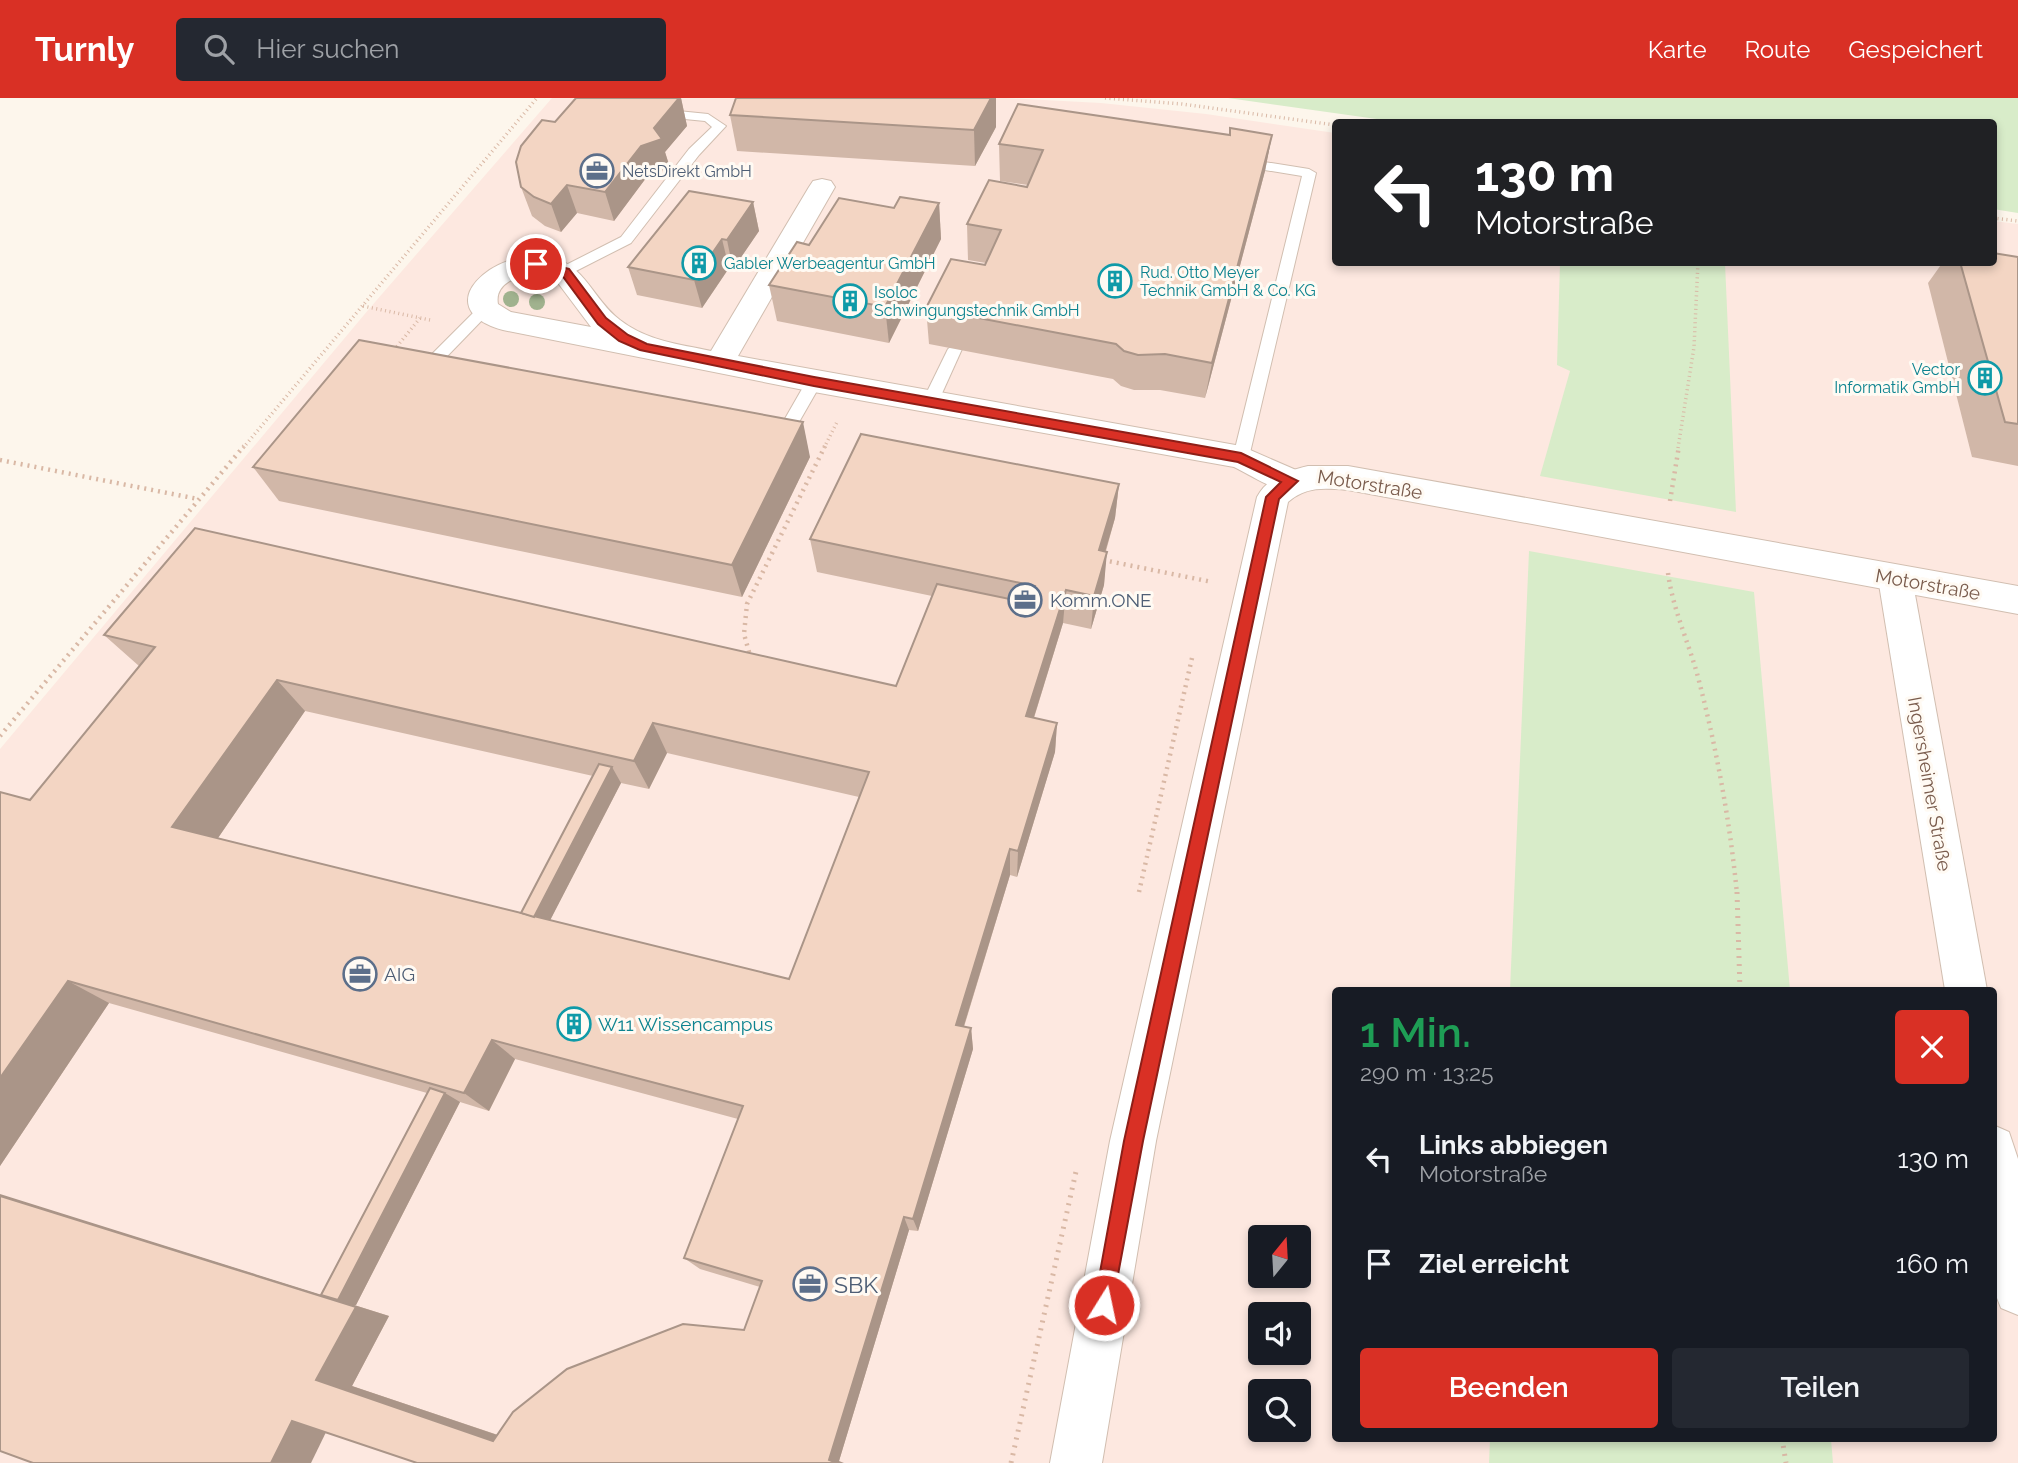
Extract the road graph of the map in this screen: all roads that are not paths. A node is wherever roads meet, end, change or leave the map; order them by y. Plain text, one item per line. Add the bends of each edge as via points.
1 (647, 112) edge
2 (1229, 161) edge
3 (822, 187) dead end
4 (565, 271) junction
5 (485, 308) junction
6 (644, 347) junction
7 (955, 349) edge
8 (720, 361) junction
9 (413, 382) edge
10 (814, 382) junction
11 (931, 400) junction
12 (775, 450) edge
13 (1241, 457) junction
14 (1291, 481) junction
15 (1895, 578) junction
16 (2018, 600) edge
17 (1965, 987) edge
18 (1997, 1171) edge
19 (2018, 1291) edge
20 (1076, 1463) edge

1 - 4 lane via 708,118 720,126 694,152 626,240
2 - 13 lane via 1309,173
3 - 8 street
4 - 5 street via 544,265 510,270 486,288
4 - 6 street, Motorstraße via 602,321
5 - 6 street, Motorstraße via 511,321
5 - 9 lane
6 - 8 street, Motorstraße
7 - 11 lane
8 - 10 street, Motorstraße
10 - 11 street, Motorstraße
10 - 12 lane
11 - 13 street, Motorstraße
13 - 14 street, Motorstraße
14 - 15 street, Motorstraße via 1308,475 1348,478
14 - 20 street via 1273,497 1133,1141
15 - 16 street, Motorstraße
15 - 17 street, Ingersheimer Straße
18 - 19 street

